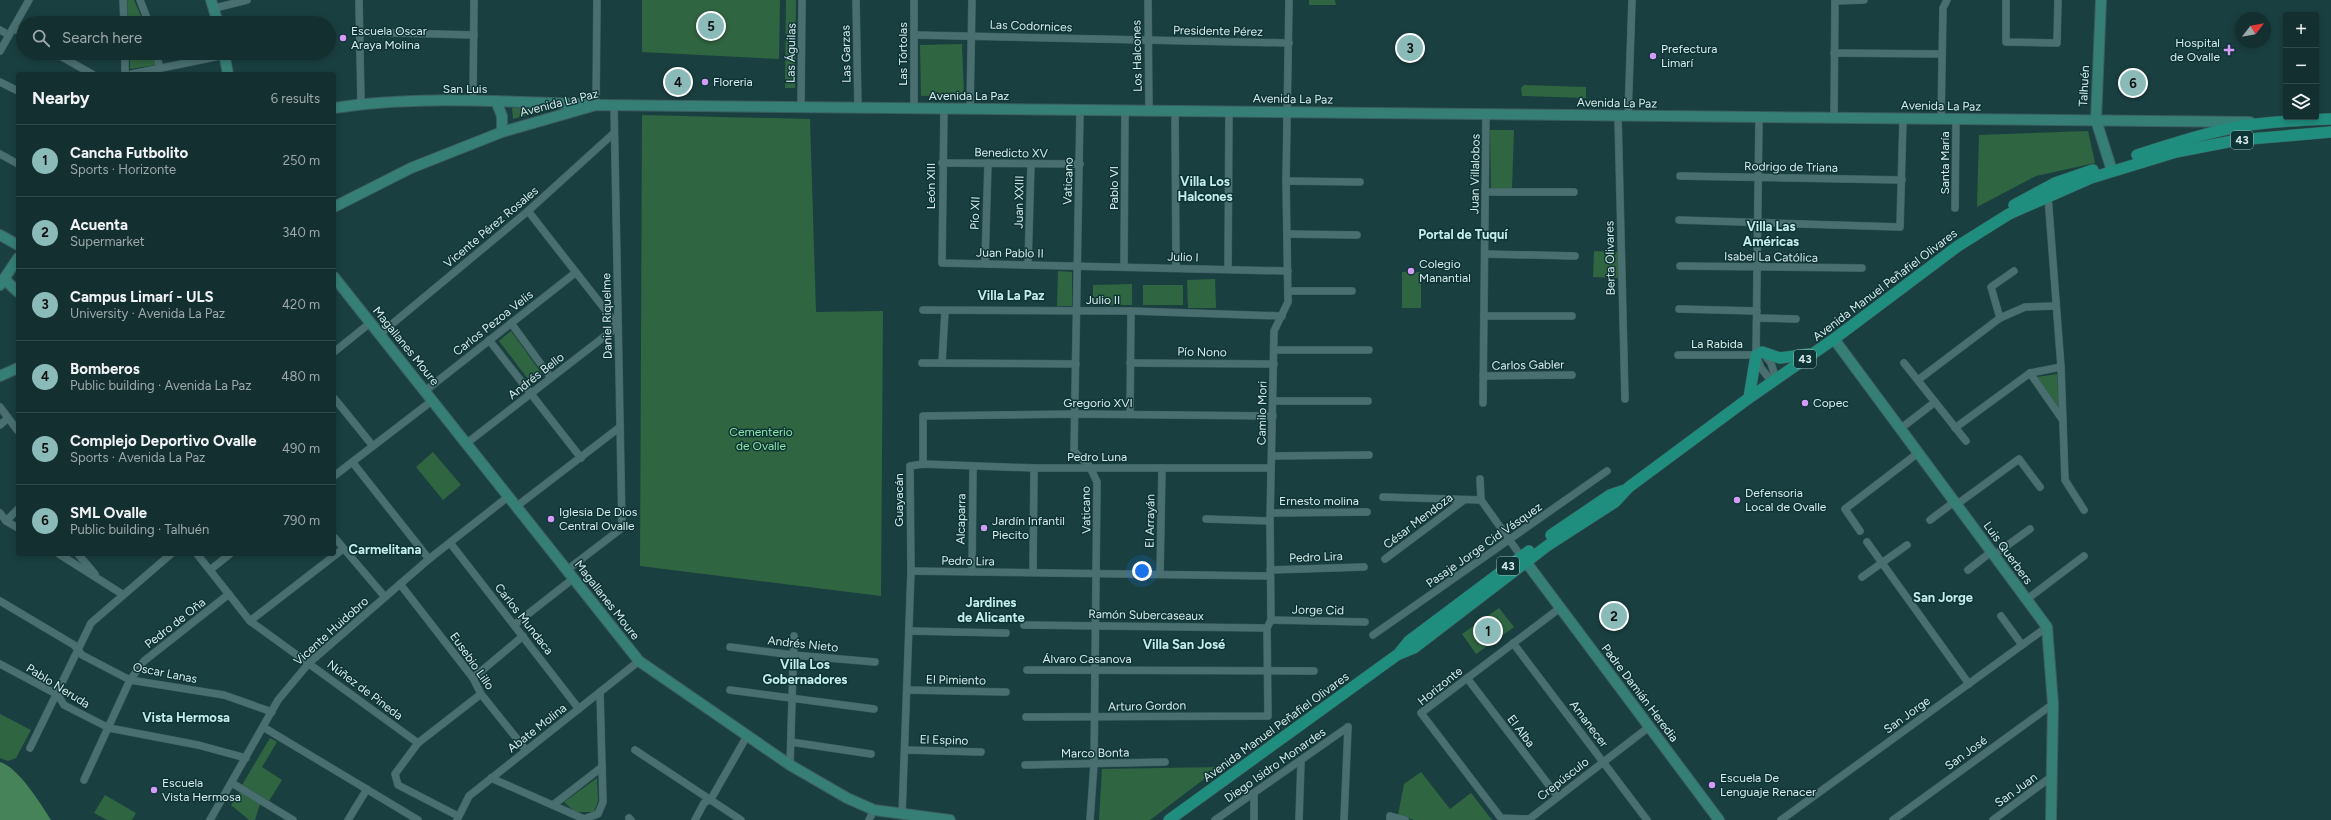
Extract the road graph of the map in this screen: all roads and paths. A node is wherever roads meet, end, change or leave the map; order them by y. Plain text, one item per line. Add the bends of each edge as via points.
1 (29, 0) edge
2 (123, 0) edge
3 (140, 0) edge
4 (247, 0) edge
5 (359, 0) edge
6 (474, 0) edge
7 (597, 0) edge
8 (802, 0) edge
9 (856, 0) edge
10 (914, 0) edge
11 (972, 0) edge
12 (1148, 0) edge
13 (1289, 0) edge
14 (1632, 0) edge
15 (1835, 0) edge
16 (1864, 0) edge
17 (1947, 0) edge
18 (2006, 0) edge
19 (2058, 0) edge
20 (2101, 0) edge
21 (213, 4) edge
22 (20, 16) edge
23 (124, 16) edge
24 (146, 16) edge
25 (216, 16) edge
26 (16, 23) edge
27 (13, 28) junction
28 (0, 30) edge
29 (16, 30) edge
30 (359, 32) junction
31 (9, 35) junction
32 (474, 35) junction
33 (915, 35) junction
34 (971, 35) junction
35 (1147, 40) junction
36 (1289, 43) junction
37 (0, 51) edge
38 (1834, 53) junction
39 (1942, 54) junction
40 (67, 60) edge
41 (125, 60) edge
42 (158, 60) edge
43 (197, 60) edge
44 (225, 60) edge
45 (160, 68) junction
46 (88, 72) edge
47 (125, 72) edge
48 (141, 72) edge
49 (228, 72) edge
50 (0, 82) edge
51 (16, 91) edge
52 (473, 101) junction
53 (496, 102) junction
54 (361, 104) junction
55 (614, 104) junction
56 (596, 105) junction
57 (801, 107) junction
58 (336, 108) edge
59 (858, 108) junction
60 (914, 108) junction
61 (944, 109) junction
62 (970, 109) junction
63 (1080, 110) junction
64 (1125, 111) junction
65 (1149, 111) junction
66 (1175, 111) junction
67 (1229, 112) junction
68 (1288, 112) junction
69 (1486, 114) junction
70 (1618, 116) junction
71 (1628, 116) junction
72 (1759, 117) junction
73 (1834, 118) junction
74 (1903, 118) junction
75 (1941, 119) junction
76 (1956, 119) junction
77 (2331, 119) edge
78 (2096, 120) junction
79 (2272, 122) junction
80 (502, 132) junction
81 (2331, 132) edge
82 (614, 133) junction
83 (0, 154) edge
84 (16, 163) edge
85 (942, 163) junction
86 (988, 163) junction
87 (1031, 164) junction
88 (1080, 164) junction
89 (2111, 168) junction
90 (1680, 176) dead end
91 (1759, 177) junction
92 (1902, 180) junction
93 (1286, 181) junction
94 (1360, 182) dead end
95 (1485, 192) junction
96 (1574, 192) dead end
97 (2048, 196) junction
98 (336, 206) edge
99 (1956, 208) dead end
100 (528, 211) junction
101 (1679, 220) dead end
102 (1758, 222) junction
103 (1983, 229) junction
104 (1287, 234) junction
105 (1357, 234) dead end
106 (0, 235) edge
107 (16, 244) edge
108 (1485, 254) junction
109 (1574, 256) dead end
110 (16, 261) edge
111 (942, 263) joint
112 (985, 263) junction
113 (1028, 264) junction
114 (1077, 266) junction
115 (1124, 266) junction
116 (1680, 266) dead end
117 (1176, 268) junction
118 (1757, 268) junction
119 (1862, 268) dead end
120 (1228, 269) junction
121 (1288, 271) junction
122 (2014, 271) dead end
123 (575, 273) junction
124 (336, 280) edge
125 (2, 282) edge
126 (1352, 290) dead end
127 (16, 291) edge
128 (1288, 291) junction
129 (2055, 306) junction
130 (1679, 309) dead end
131 (924, 310) dead end
132 (945, 311) junction
133 (1077, 311) junction
134 (1131, 311) junction
135 (1757, 314) junction
136 (1282, 316) junction
137 (1484, 316) junction
138 (1572, 316) dead end
139 (1796, 318) dead end
140 (2000, 318) junction
141 (511, 322) junction
142 (370, 323) junction
143 (618, 326) junction
144 (380, 334) junction
145 (1834, 339) junction
146 (489, 340) junction
147 (336, 350) edge
148 (1274, 350) junction
149 (1369, 350) dead end
150 (1758, 351) junction
151 (1815, 352) junction
152 (1678, 355) dead end
153 (922, 363) dead end
154 (942, 363) junction
155 (1130, 363) junction
156 (1904, 363) dead end
157 (1076, 364) junction
158 (1274, 364) junction
159 (2061, 367) junction
160 (16, 369) edge
161 (2030, 373) junction
162 (1572, 375) dead end
163 (0, 376) edge
164 (1484, 376) junction
165 (551, 378) junction
166 (1774, 380) junction
167 (1918, 380) junction
168 (425, 391) junction
169 (531, 394) junction
170 (1750, 398) junction
171 (1625, 399) dead end
172 (336, 400) edge
173 (433, 400) junction
174 (1273, 401) junction
175 (1368, 401) dead end
176 (1935, 402) junction
177 (1483, 403) dead end
178 (0, 407) edge
179 (1076, 414) junction
180 (1130, 414) junction
181 (1273, 416) junction
182 (8, 418) junction
183 (2062, 419) junction
184 (0, 425) edge
185 (620, 427) junction
186 (16, 428) edge
187 (1955, 428) junction
188 (1900, 429) junction
189 (1966, 441) dead end
190 (467, 443) junction
191 (373, 446) junction
192 (1918, 453) junction
193 (1369, 455) dead end
194 (1272, 456) junction
195 (581, 458) junction
196 (353, 463) junction
197 (923, 464) junction
198 (973, 466) junction
199 (1090, 467) junction
200 (1034, 468) junction
201 (1162, 468) junction
202 (1272, 468) junction
203 (1607, 471) dead end
204 (336, 475) edge
205 (1480, 479) dead end
206 (2040, 487) dead end
207 (510, 496) junction
208 (1383, 497) dead end
209 (1464, 500) junction
210 (1480, 500) junction
211 (1955, 503) junction
212 (517, 506) junction
213 (2084, 510) dead end
214 (16, 511) edge
215 (1367, 512) dead end
216 (0, 513) edge
217 (1271, 513) junction
218 (1206, 519) dead end
219 (1930, 520) dead end
220 (6, 521) junction
221 (1270, 521) junction
222 (16, 527) edge
223 (2030, 529) dead end
224 (1860, 531) dead end
225 (336, 540) edge
226 (1510, 540) junction
227 (1866, 542) dead end
228 (450, 544) junction
229 (1907, 545) dead end
230 (343, 549) junction
231 (336, 554) edge
232 (1992, 554) junction
233 (61, 556) edge
234 (80, 556) edge
235 (169, 556) edge
236 (199, 556) edge
237 (228, 556) edge
238 (334, 556) edge
239 (2084, 556) dead end
240 (1385, 559) dead end
241 (1523, 559) junction
242 (429, 560) junction
243 (1882, 564) junction
244 (1364, 567) dead end
245 (210, 570) junction
246 (1968, 570) dead end
247 (911, 571) junction
248 (972, 572) junction
249 (1033, 572) junction
250 (1098, 573) junction
251 (1270, 573) junction
252 (570, 574) junction
253 (1160, 574) junction
254 (1862, 577) dead end
255 (100, 580) junction
256 (400, 584) junction
257 (122, 594) junction
258 (229, 594) junction
259 (385, 597) junction
260 (2026, 600) junction
261 (0, 601) edge
262 (1560, 608) junction
263 (2001, 616) dead end
264 (1271, 620) junction
265 (250, 621) junction
266 (1365, 622) dead end
267 (514, 625) junction
268 (1024, 625) dead end
269 (1097, 625) junction
270 (2047, 627) junction
271 (1267, 628) junction
272 (909, 630) junction
273 (1006, 633) dead end
274 (1374, 635) dead end
275 (524, 636) junction
276 (794, 636) dead end
277 (1513, 643) junction
278 (2022, 645) junction
279 (730, 647) dead end
280 (79, 650) junction
281 (793, 655) junction
282 (639, 661) junction
283 (874, 662) dead end
284 (309, 663) junction
285 (0, 664) edge
286 (1096, 669) junction
287 (1027, 670) dead end
288 (1268, 671) junction
289 (1314, 671) dead end
290 (473, 678) junction
291 (1467, 678) junction
292 (130, 680) junction
293 (1969, 684) junction
294 (730, 690) dead end
295 (907, 690) junction
296 (600, 692) junction
297 (1006, 692) dead end
298 (481, 694) junction
299 (58, 695) junction
300 (792, 698) junction
301 (2053, 704) junction
302 (579, 709) junction
303 (874, 709) dead end
304 (272, 712) junction
305 (1268, 716) joint
306 (1026, 717) dead end
307 (1095, 718) junction
308 (263, 727) junction
309 (1649, 727) junction
310 (109, 728) junction
311 (747, 736) junction
312 (791, 742) junction
313 (418, 743) junction
314 (30, 748) dead end
315 (526, 750) junction
316 (635, 750) dead end
317 (906, 750) junction
318 (981, 752) dead end
319 (871, 754) dead end
320 (246, 758) junction
321 (1301, 761) junction
322 (1165, 762) dead end
323 (1604, 762) junction
324 (1094, 764) junction
325 (790, 765) junction
326 (1025, 765) dead end
327 (602, 767) junction
328 (2051, 777) junction
329 (491, 778) junction
330 (84, 780) dead end
331 (232, 783) junction
332 (367, 789) junction
333 (1254, 794) junction
334 (1558, 797) junction
335 (711, 799) junction
336 (553, 805) junction
337 (874, 810) junction
338 (902, 815) junction
339 (458, 818) edge
340 (1390, 818) edge
341 (1529, 819) edge
342 (210, 820) edge
343 (293, 820) edge
344 (348, 820) edge
345 (418, 820) edge
346 (695, 820) edge
347 (741, 820) edge
348 (868, 820) edge
349 (950, 820) edge
350 (1090, 820) edge
351 (1169, 820) edge
352 (1216, 820) edge
353 (1254, 820) edge
354 (1299, 820) edge
355 (1344, 820) edge
356 (1405, 820) edge
357 (1647, 820) edge
358 (1719, 820) edge
359 (1781, 820) edge
360 (1893, 820) edge
361 (1993, 820) edge
362 (2051, 820) edge

1 - 22 street
2 - 23 street
3 - 24 street
4 - 21 street
5 - 30 street
6 - 32 street
7 - 56 street
8 - 57 street, Las Águilas
9 - 59 street, Las Garzas
10 - 33 street, Las Tórtolas
11 - 34 street
12 - 35 street, Los Halcones
13 - 36 street, Camilo Mori
14 - 71 street
15 - 16 street
15 - 38 street
17 - 39 street via 1943,8
18 - 19 street via 2006,42 2057,43
20 - 78 street, Talhuén
21 - 25 street
26 - 27 street
27 - 29 street
27 - 31 street
28 - 31 street
30 - 32 street
30 - 54 street
31 - 37 street
32 - 52 street
33 - 34 street, Las Codornices
33 - 60 street, Las Tórtolas
34 - 35 street, Las Codornices
34 - 62 street
35 - 36 street, Presidente Pérez
35 - 65 street, Los Halcones
36 - 68 street, Camilo Mori
38 - 39 street
38 - 73 street
39 - 75 street
40 - 46 street
41 - 47 street
42 - 45 street
43 - 45 street
44 - 49 street
45 - 48 street
50 - 51 street
52 - 53 street, San Luis
52 - 54 street, San Luis
53 - 56 street, San Luis
53 - 80 street via 502,116
54 - 58 street, San Luis
55 - 56 street, Avenida La Paz
55 - 57 street, Avenida La Paz
55 - 82 street, Daniel Riquelme
56 - 80 street, Avenida La Paz
57 - 59 street, Avenida La Paz
59 - 60 street, Avenida La Paz
60 - 61 street, Avenida La Paz
61 - 62 street, Avenida La Paz
61 - 85 street, León XIII
62 - 63 street, Avenida La Paz
63 - 64 street, Avenida La Paz
63 - 88 street, Vaticano
64 - 65 street, Avenida La Paz
64 - 115 street, Pablo VI
65 - 66 street, Avenida La Paz
66 - 67 street, Avenida La Paz
66 - 117 street
67 - 68 street, Avenida La Paz
67 - 120 street
68 - 69 street, Avenida La Paz
68 - 93 street, Camilo Mori
69 - 70 street, Avenida La Paz
69 - 95 street, Juan Villalobos
70 - 71 street, Avenida La Paz
70 - 171 street, Berta Olivares
71 - 72 street, Avenida La Paz
72 - 73 street, Avenida La Paz
72 - 91 street
73 - 74 street, Avenida La Paz
74 - 75 street, Avenida La Paz
74 - 92 street
75 - 76 street, Avenida La Paz
76 - 78 street, Avenida La Paz
76 - 99 street, Santa María
77 - 79 main road, Avenida Manuel Peñafiel Olivares / 43
78 - 79 street, Avenida La Paz
78 - 89 street, Talhuén
79 - 89 main road, Avenida Manuel Peñafiel Olivares / 43 via 2205,134
80 - 98 street, Avenida La Paz via 411,168
81 - 89 main road, Avenida Manuel Peñafiel Olivares / 43 via 2271,136 2205,146
82 - 100 street, Vicente Pérez Rosales
82 - 143 street, Daniel Riquelme
83 - 84 street
85 - 86 street, Benedicto XV
85 - 111 street, León XIII
86 - 87 street, Benedicto XV
86 - 112 street, Pío XII
87 - 88 street, Benedicto XV
87 - 113 street, Juan XXIII
88 - 114 street, Vaticano
89 - 97 main road, Avenida Manuel Peñafiel Olivares / 43
89 - 103 main road, Avenida Manuel Peñafiel Olivares / 43 via 2042,189 2012,206
90 - 91 street, Rodrigo de Triana
91 - 92 street, Rodrigo de Triana
91 - 102 street
92 - 102 street via 1900,226
93 - 94 street
93 - 104 street, Camilo Mori
95 - 96 street
95 - 108 street, Juan Villalobos
97 - 103 main road, Avenida Manuel Peñafiel Olivares / 43
97 - 129 street
100 - 123 street
100 - 144 street, Vicente Pérez Rosales
101 - 102 street
102 - 118 street
103 - 145 main road, Avenida Manuel Peñafiel Olivares / 43
104 - 105 street
104 - 121 street, Camilo Mori
106 - 107 street
108 - 109 street
108 - 137 street, Juan Villalobos
110 - 125 street
111 - 112 street, Juan Pablo II
112 - 113 street, Juan Pablo II
113 - 114 street, Juan Pablo II
114 - 115 street, Julio I
114 - 133 street, Vaticano
115 - 117 street, Julio I
116 - 118 street, Isabel La Católica
117 - 120 street, Julio I
118 - 119 street, Isabel La Católica
118 - 135 street
120 - 121 street, Julio I
121 - 128 street, Camilo Mori
122 - 140 street via 1991,287
123 - 141 street, Carlos Pezoa Velis
123 - 143 street
124 - 142 street, Magallanes Moure
125 - 127 street
126 - 128 street
128 - 136 street, Camilo Mori via 1288,302
129 - 140 street via 2025,307
129 - 159 street
130 - 135 street
131 - 132 street, Julio II
132 - 133 street, Julio II
132 - 154 street
133 - 134 street, Julio II
133 - 157 street, Vaticano
134 - 136 street, Julio II
134 - 155 street
135 - 139 street
135 - 150 street
136 - 148 street, Camilo Mori via 1274,331
137 - 138 street
137 - 164 street, Juan Villalobos
140 - 167 street
141 - 146 street, Carlos Pezoa Velis
141 - 165 street
142 - 144 street, Magallanes Moure
142 - 147 street
143 - 165 street, Andrés Bello
143 - 185 street, Daniel Riquelme
144 - 168 street, Magallanes Moure
145 - 151 main road, Avenida Manuel Peñafiel Olivares / 43
145 - 188 street, Luis Querbers
146 - 168 street, Carlos Pezoa Velis
146 - 169 street
148 - 149 street
148 - 158 street, Camilo Mori
150 - 151 main road via 1785,358
150 - 152 street, La Rabida
150 - 166 street via 1771,363
150 - 166 street via 1760,368
150 - 170 main road
151 - 166 main road, Avenida Manuel Peñafiel Olivares / 43
153 - 154 street
154 - 157 street
155 - 158 street, Pío Nono
155 - 180 street
156 - 167 street
157 - 179 street, Vaticano
158 - 174 street, Camilo Mori
159 - 161 street
159 - 183 street
160 - 163 street
161 - 183 street
161 - 187 street
162 - 164 street, Carlos Gabler
164 - 177 street, Juan Villalobos
165 - 169 street, Andrés Bello
166 - 170 main road, Avenida Manuel Peñafiel Olivares / 43
167 - 176 street
168 - 173 street, Magallanes Moure
169 - 190 street, Andrés Bello
169 - 195 street
170 - 241 main road, Avenida Manuel Peñafiel Olivares / 43 via 1627,489 1615,502
172 - 191 street
173 - 190 street, Magallanes Moure
173 - 191 street
174 - 175 street
174 - 181 street, Camilo Mori
176 - 187 street
176 - 188 street
178 - 182 street
179 - 180 street, Gregorio XVI
179 - 197 street, Gregorio XVI via 923,416
179 - 199 street, Vaticano via 1074,451
180 - 181 street, Gregorio XVI
181 - 194 street, Camilo Mori
182 - 184 street
182 - 186 street
183 - 213 street via 2065,480
185 - 195 street
185 - 252 street, Daniel Riquelme via 622,528
187 - 189 street
188 - 192 street, Luis Querbers
190 - 207 street, Magallanes Moure
191 - 196 street
192 - 211 street, Luis Querbers
192 - 224 street via 1844,509
193 - 194 street
194 - 202 street, Camilo Mori
195 - 212 street
196 - 204 street
196 - 242 street
197 - 198 street, Pedro Luna
197 - 247 street, Guayacán via 910,466
198 - 200 street, Pedro Luna
198 - 248 street, Alcaparra
199 - 200 street, Pedro Luna
199 - 201 street, Pedro Luna
199 - 250 street, Vaticano via 1097,482
200 - 249 street
201 - 202 street, Pedro Luna
201 - 253 street, El Arrayán
202 - 217 street, Camilo Mori
203 - 226 street, Pasaje Jorge Cid Vásquez
205 - 210 street
206 - 211 street via 2020,459
207 - 212 street, Magallanes Moure
207 - 228 street, Vicente Huidobro
208 - 209 street
209 - 210 street
209 - 240 street, César Mendoza
210 - 226 street
211 - 219 street
211 - 232 street, Luis Querbers
212 - 252 street, Magallanes Moure
214 - 220 street
215 - 217 street, Ernesto molina
216 - 220 street
217 - 221 street, Camilo Mori
218 - 221 street, Ernesto molina
220 - 222 street
221 - 251 street, Camilo Mori
223 - 232 street
225 - 230 street
226 - 241 street
226 - 274 street, Pasaje Jorge Cid Vásquez
227 - 243 street
228 - 242 street, Vicente Huidobro
228 - 267 street, Carlos Mundaca
229 - 243 street
230 - 231 street
230 - 259 street
232 - 246 street
232 - 260 street, Luis Querbers
233 - 255 street
234 - 255 street
235 - 257 street
236 - 245 street, Núñez de Pineda
237 - 245 street
238 - 265 street
239 - 260 street
241 - 262 street, Padre Damián Heredia
241 - 351 main road, Avenida Manuel Peñafiel Olivares / 43 via 1414,648 1397,655
242 - 256 street, Vicente Huidobro
243 - 254 street
243 - 293 street
244 - 251 street, Pedro Lira
245 - 258 street, Núñez de Pineda
247 - 248 street, Pedro Lira
247 - 272 street
248 - 249 street, Pedro Lira
249 - 250 street, Pedro Lira
250 - 253 street, Pedro Lira
250 - 269 street, Vaticano
251 - 253 street, Pedro Lira
251 - 264 street, Camilo Mori
252 - 267 street
252 - 282 street, Magallanes Moure
255 - 257 street
256 - 259 street, Vicente Huidobro
256 - 290 street, Eusebio Lillo
257 - 280 street via 91,623
258 - 265 street, Núñez de Pineda
258 - 292 street, Pedro de Oña via 144,661
259 - 284 street, Vicente Huidobro
260 - 270 street, Luis Querbers
261 - 280 street, Oscar Lanas
262 - 277 street, Horizonte
262 - 309 street, Padre Damián Heredia
263 - 278 street
264 - 266 street, Jorge Cid
264 - 271 street, Camilo Mori
265 - 284 street, Núñez de Pineda
267 - 275 street, Carlos Mundaca
268 - 269 street, Ramón Subercaseaux
269 - 271 street, Ramón Subercaseaux
269 - 286 street, Vaticano
270 - 278 street, San Jorge
270 - 301 street
271 - 288 street, Camilo Mori
272 - 273 street
272 - 295 street
275 - 290 street
275 - 302 street, Carlos Mundaca
276 - 281 street
277 - 291 street, Horizonte
277 - 323 street, Amanecer
278 - 293 street, San Jorge
279 - 281 street, Andrés Nieto
280 - 292 street, Oscar Lanas via 82,655
280 - 299 street
281 - 283 street, Andrés Nieto
281 - 300 street
282 - 296 street, Abate Molina
282 - 311 street, Magallanes Moure
284 - 304 street, Vicente Huidobro via 278,700
284 - 313 street, Núñez de Pineda
285 - 299 street, Pablo Neruda
286 - 287 street, Álvaro Casanova
286 - 288 street, Álvaro Casanova
286 - 307 street, Vaticano
288 - 289 street, Álvaro Casanova
288 - 305 street, Camilo Mori
290 - 298 street, Eusebio Lillo
291 - 334 street, El Alba
291 - 341 street, Horizonte via 1421,713 1502,818
292 - 304 street, Oscar Lanas via 224,695
292 - 310 street, Pedro de Oña
293 - 359 street, San Jorge
294 - 300 street
295 - 297 street, El Pimiento
295 - 317 street
296 - 302 street, Abate Molina
296 - 327 street
298 - 313 street
298 - 315 street, Eusebio Lillo
299 - 310 street, Pablo Neruda via 64,705
299 - 314 street
300 - 303 street
300 - 312 street
301 - 328 street
301 - 360 street, San José
302 - 315 street, Abate Molina
304 - 308 street, Vicente Huidobro
305 - 307 street, Arturo Gordon
306 - 307 street, Arturo Gordon
307 - 324 street, Vaticano
308 - 320 street, Vicente Huidobro
308 - 332 street
309 - 323 street, Crepúsculo
309 - 358 street, Padre Damián Heredia
310 - 320 street, Pablo Neruda via 198,745
310 - 330 street, Pedro de Oña
311 - 325 street, Magallanes Moure
311 - 335 street
312 - 319 street
312 - 325 street
313 - 339 street via 395,774 398,784
315 - 329 street, Abate Molina
316 - 335 street
317 - 318 street, El Espino
317 - 338 street
320 - 331 street, Vicente Huidobro
321 - 333 street, Diego Isidro Monardes
321 - 354 street
321 - 355 street, Diego Isidro Monardes via 1348,727
322 - 324 street, Marco Bonta
323 - 334 street, Crepúsculo
323 - 357 street, Amanecer
324 - 326 street, Marco Bonta
324 - 350 street, Vaticano
325 - 337 street, Magallanes Moure via 847,798
327 - 336 street
327 - 336 street via 603,802 598,814 584,819
328 - 361 street, San Juan
328 - 362 street
329 - 336 street
329 - 339 street, Abate Molina via 469,796
331 - 342 street, Vicente Huidobro
331 - 343 street
332 - 344 street
332 - 345 street
333 - 352 street, Diego Isidro Monardes
333 - 353 street
334 - 341 street, Crepúsculo
335 - 346 street via 704,802
335 - 347 street
337 - 338 street, Magallanes Moure
337 - 348 street
338 - 349 street, Magallanes Moure
340 - 356 street

